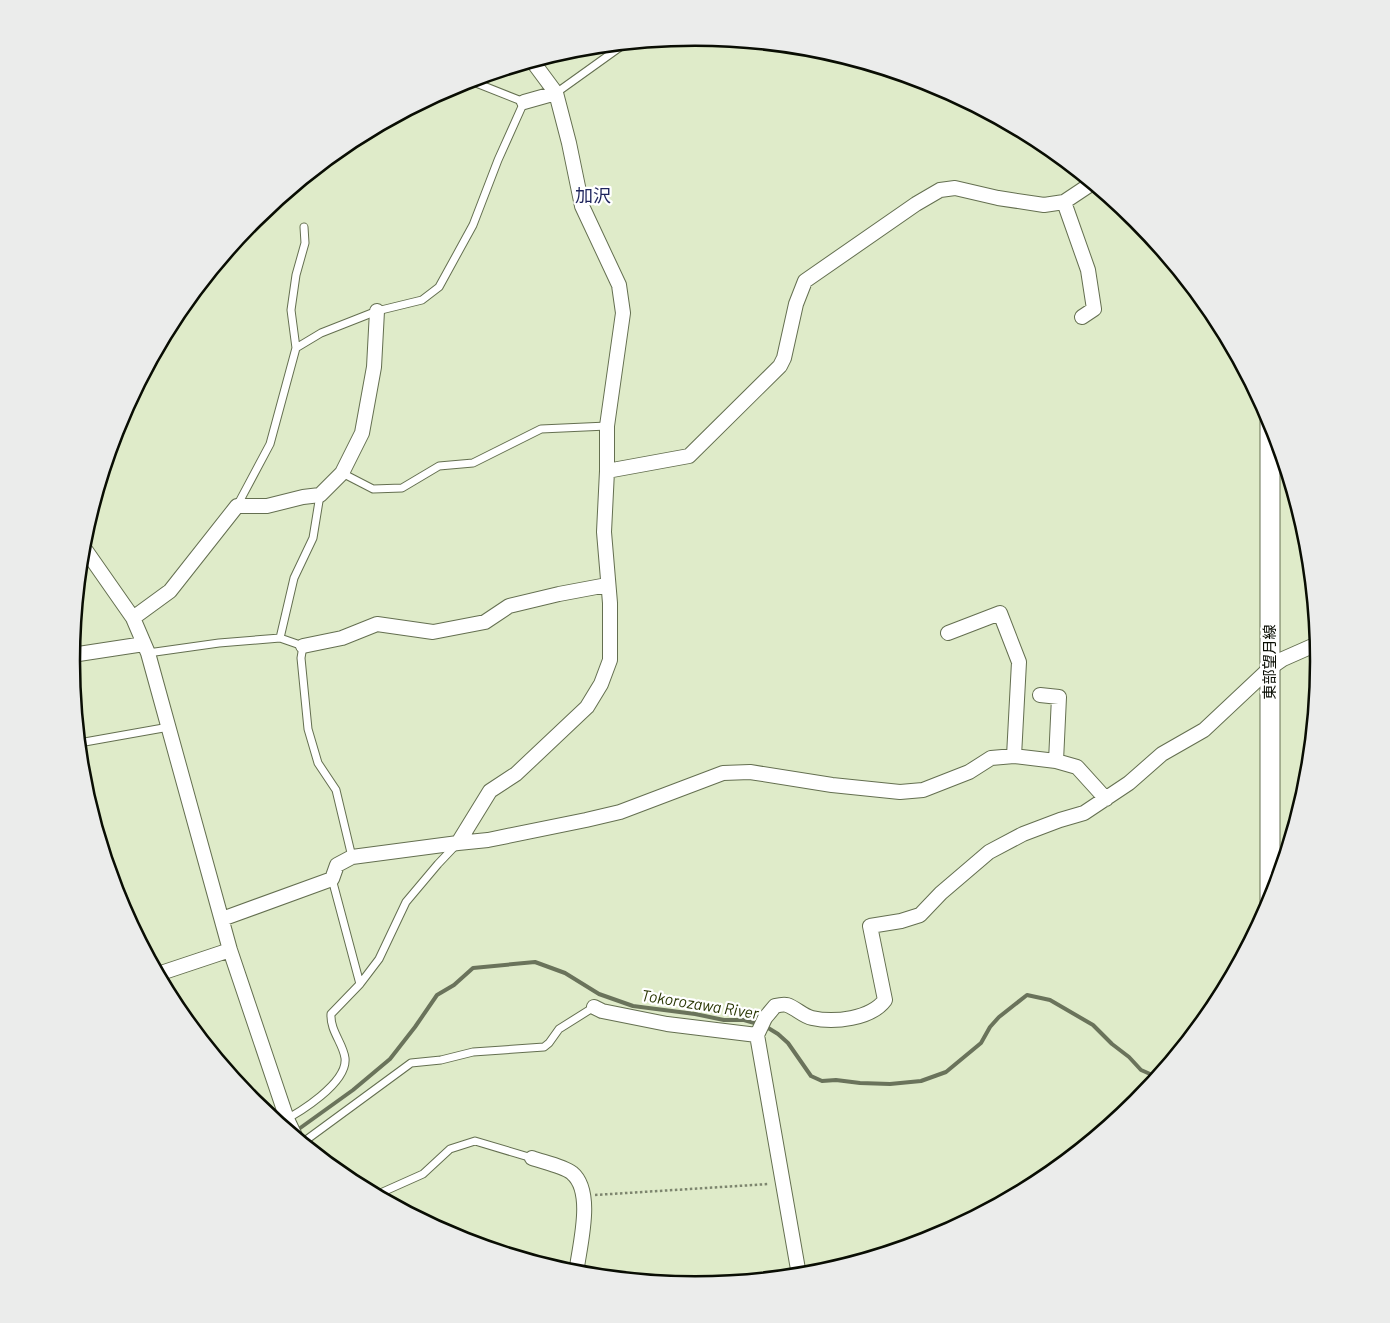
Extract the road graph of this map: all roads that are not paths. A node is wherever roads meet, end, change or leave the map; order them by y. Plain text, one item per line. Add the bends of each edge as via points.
1 (613, 52) edge
2 (537, 67) edge
3 (482, 85) edge
4 (556, 93) junction
5 (524, 102) junction
6 (1087, 187) edge
7 (1064, 202) junction
8 (304, 226) dead end
9 (377, 311) junction
10 (1082, 317) dead end
11 (296, 348) junction
12 (607, 426) junction
13 (1270, 444) edge
14 (607, 471) junction
15 (342, 473) junction
16 (320, 495) junction
17 (237, 506) junction
18 (89, 555) edge
19 (607, 585) junction
20 (134, 618) junction
21 (948, 633) dead end
22 (280, 638) junction
23 (303, 646) junction
24 (1310, 647) edge
25 (146, 648) junction
26 (80, 654) edge
27 (1270, 668) junction
28 (1040, 695) dead end
29 (168, 727) junction
30 (85, 742) edge
31 (1014, 756) junction
32 (1056, 761) junction
33 (1106, 798) junction
34 (458, 843) junction
35 (352, 857) junction
36 (332, 879) junction
37 (1270, 879) edge
38 (222, 919) junction
39 (230, 950) junction
40 (164, 972) edge
41 (360, 984) junction
42 (594, 1007) joint
43 (757, 1035) junction
44 (282, 1117) edge
45 (285, 1120) edge
46 (307, 1139) edge
47 (532, 1158) joint
48 (383, 1192) edge
49 (577, 1265) edge
50 (798, 1268) edge

1 - 4 lane
2 - 4 street
3 - 5 lane
4 - 5 street
4 - 12 street via 582,206 619,285 623,313
5 - 9 lane via 472,225 439,287 422,300
6 - 7 street
7 - 10 street via 1088,270 1094,308
7 - 14 street via 1044,205 956,188 940,190 916,204 806,280 796,304 780,366 689,456
8 - 11 lane via 306,243 296,275 292,310
9 - 11 lane via 321,333
9 - 15 street via 374,366 362,432
11 - 17 lane via 270,444
12 - 14 street
12 - 15 lane via 541,429 473,463 440,466 402,488 373,489
13 - 27 main road, 東部望月線
14 - 19 street via 604,532
15 - 16 street
16 - 17 street via 267,506
16 - 22 lane via 313,538 294,578
17 - 20 street via 170,591
18 - 20 street
19 - 23 street via 509,606 485,622 433,632 377,624 342,638
19 - 34 street via 610,660 602,684 587,707 516,774 490,791
20 - 25 street
21 - 31 street via 1000,613 1019,662
22 - 23 lane
22 - 25 lane
23 - 35 lane via 301,658 308,729 318,763 336,790
24 - 27 street
25 - 26 street
25 - 29 street
27 - 33 street via 1204,730 1162,754
27 - 37 main road, 東部望月線
28 - 32 street via 1059,697
29 - 30 lane
29 - 38 street
31 - 32 street
31 - 34 street via 991,758 970,772 923,790 900,792 750,772 723,773 620,812 488,840
32 - 33 street via 1077,767
33 - 43 street via 1084,813 1023,834 989,852 920,915 870,926 885,1000 882,1005 864,1015 844,1020 811,1018 786,1005 775,1006
34 - 35 street
34 - 41 lane via 406,902 378,959
35 - 36 street via 337,865
36 - 38 street
36 - 41 lane
38 - 39 street
39 - 40 street
39 - 44 street
41 - 45 lane via 331,1014 345,1058 344,1072 331,1088
42 - 43 street via 667,1024
42 - 46 lane via 559,1029 544,1047 473,1052 411,1063
43 - 50 street
47 - 48 lane via 475,1141 450,1149 423,1174
47 - 49 street via 570,1172 580,1182 584,1196

